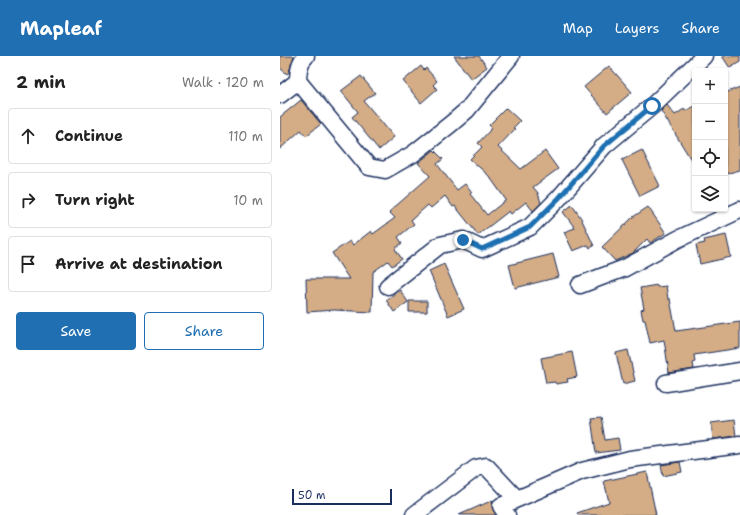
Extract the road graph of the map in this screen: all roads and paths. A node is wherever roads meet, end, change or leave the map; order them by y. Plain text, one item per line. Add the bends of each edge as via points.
1 (306, 56) edge
2 (511, 56) edge
3 (704, 56) edge
4 (298, 81) junction
5 (280, 95) edge
6 (740, 210) edge
7 (580, 285) dead end
8 (388, 286) dead end
9 (740, 372) edge
10 (666, 383) dead end
11 (740, 445) edge
12 (517, 499) junction
13 (414, 515) edge
14 (507, 515) edge

1 - 4 street via 302,59 298,71
2 - 4 street via 467,110 413,154 385,170 370,167
3 - 8 street via 652,106 604,146 530,227 482,249 463,240 440,245
4 - 5 street
6 - 7 street via 625,268
9 - 10 street
11 - 12 street via 623,460 582,470
12 - 13 street via 486,466 476,468
12 - 14 street via 501,506

